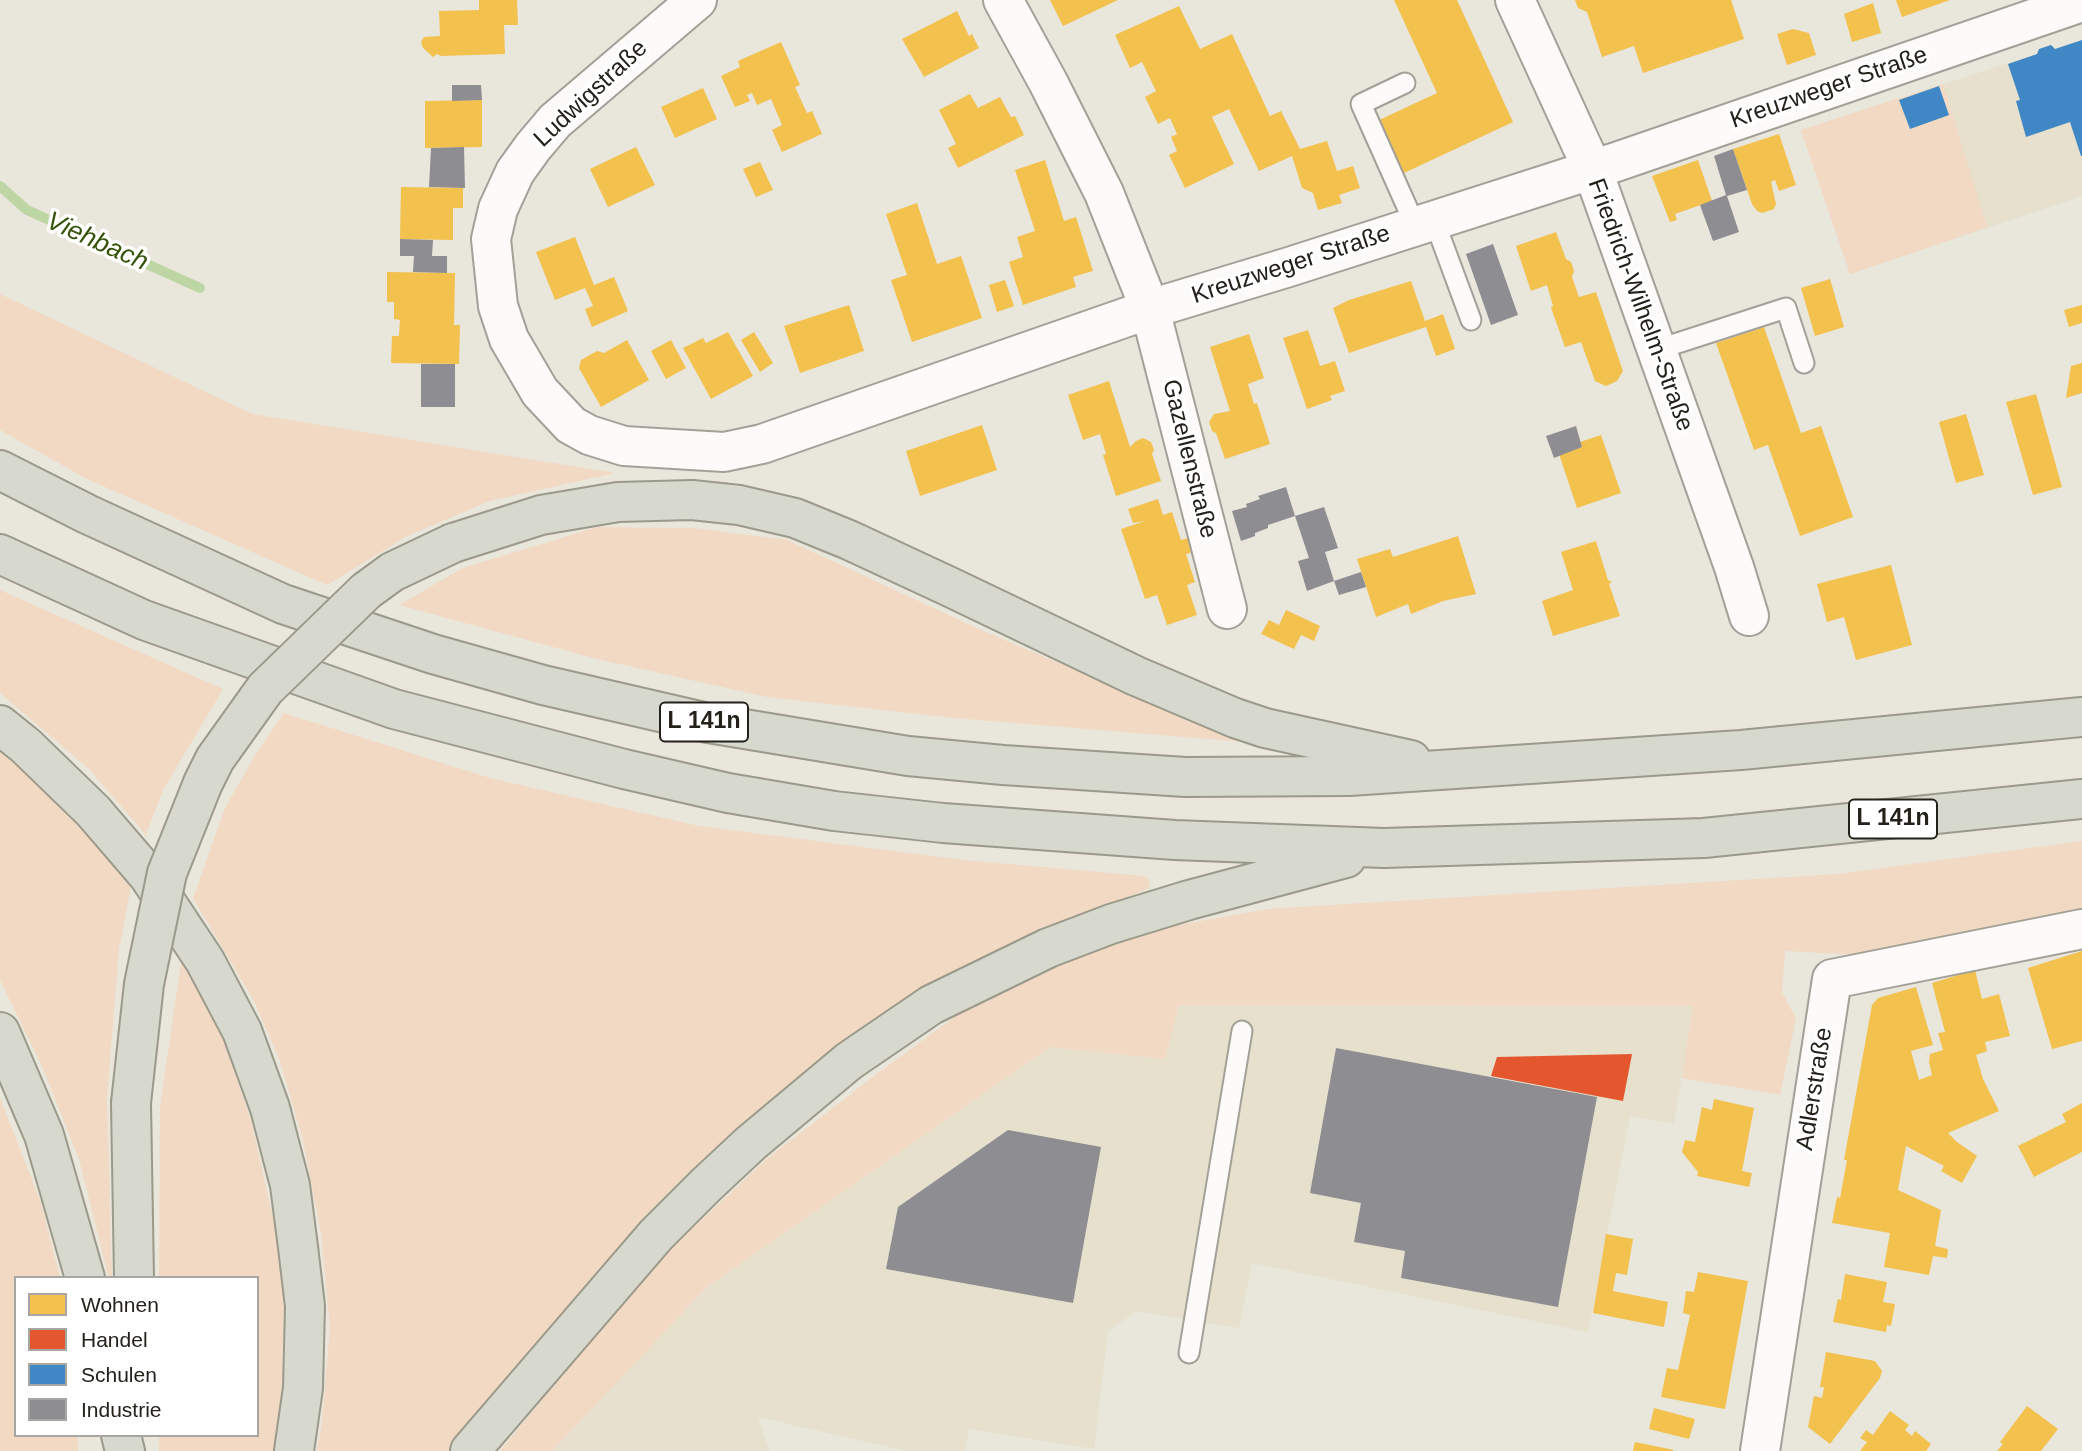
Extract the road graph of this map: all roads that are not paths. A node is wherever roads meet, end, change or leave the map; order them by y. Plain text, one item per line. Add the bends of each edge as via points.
1 (697, 0) edge
2 (1003, 0) edge
3 (1515, 0) edge
4 (2082, 2) edge
5 (1405, 83) dead end
6 (1592, 168) junction
7 (1424, 223) junction
8 (1150, 309) junction
9 (1471, 320) dead end
10 (1656, 349) junction
11 (522, 363) joint
12 (1804, 363) dead end
13 (0, 470) edge
14 (0, 554) edge
15 (1227, 609) dead end
16 (1749, 616) dead end
17 (2082, 717) edge
18 (0, 725) edge
19 (1451, 769) junction
20 (2082, 799) edge
21 (1384, 848) junction
22 (2082, 929) edge
23 (1242, 1031) dead end
24 (0, 1032) edge
25 (84, 1276) edge
26 (134, 1276) edge
27 (1189, 1353) dead end
28 (294, 1451) edge
29 (470, 1451) edge
30 (1760, 1451) edge

1 - 11 street, Ludwigstraße via 555,121 514,172 491,239 498,306
2 - 8 street via 1104,193
3 - 6 street, Friedrich-Wilhelm-Straße
4 - 6 street, Kreuzweger Straße
5 - 7 lane via 1362,104
6 - 7 street, Kreuzweger Straße
6 - 10 street, Friedrich-Wilhelm-Straße
7 - 8 street, Kreuzweger Straße
7 - 9 lane
8 - 11 street, Kreuzweger Straße via 762,444 724,452 624,446 589,435 571,425 540,392
8 - 15 street, Gazellenstraße
10 - 12 lane via 1786,308
10 - 16 street, Friedrich-Wilhelm-Straße
13 - 19 highway, L 141n via 283,604 543,685 708,723 908,756 1185,777 1349,776
14 - 21 highway, L 141n via 144,620 394,709 729,793 943,823 1175,840
17 - 19 highway, L 141n via 1741,750
18 - 28 highway via 93,811 148,875 205,961 242,1031 270,1108 298,1247 305,1306 303,1388
19 - 26 highway, bridge via 1235,718 849,540 795,518 739,505 692,500 618,502 541,515 453,543 391,572 366,591 265,689 202,783 167,873 144,984 131,1103
20 - 21 highway, L 141n via 1704,838
21 - 29 highway via 1111,924 1036,953 931,1005 849,1061 751,1143 656,1234
22 - 30 street, Adlerstraße via 1832,979
23 - 27 lane
24 - 25 highway via 44,1135

